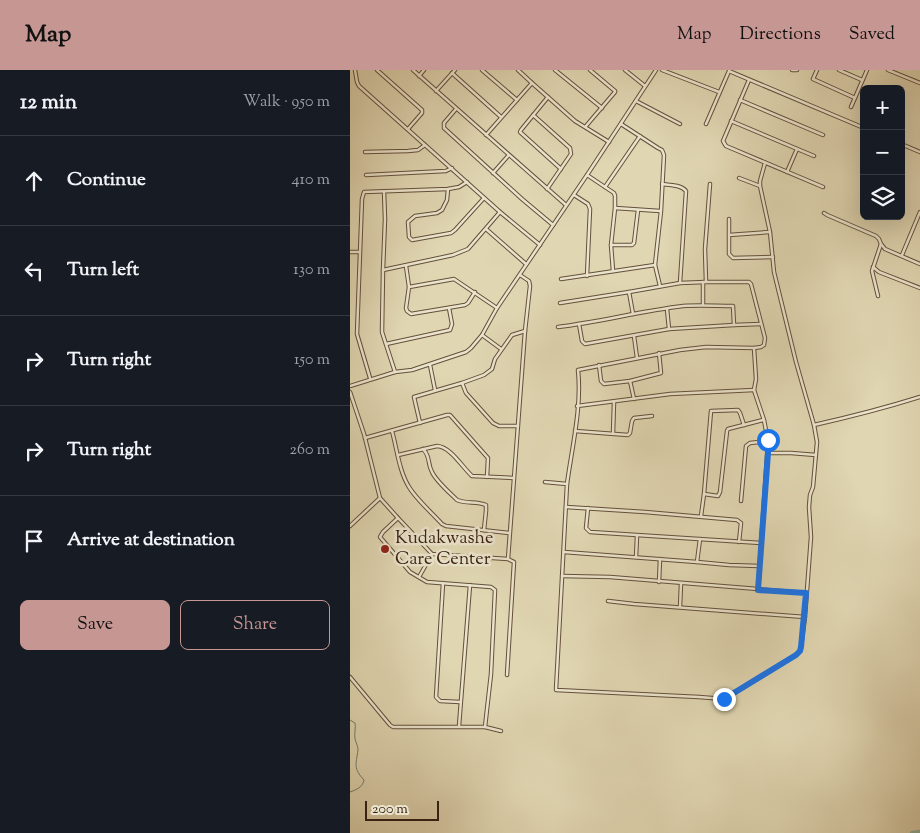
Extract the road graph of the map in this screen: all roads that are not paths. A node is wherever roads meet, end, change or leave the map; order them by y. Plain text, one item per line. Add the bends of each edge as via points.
1 (355, 70) edge
2 (377, 70) edge
3 (413, 70) edge
4 (424, 70) edge
5 (455, 70) edge
6 (482, 70) edge
7 (518, 70) edge
8 (555, 70) edge
9 (590, 70) edge
10 (625, 70) edge
11 (656, 70) edge
12 (662, 70) edge
13 (792, 70) edge
14 (797, 70) edge
15 (817, 70) edge
16 (839, 70) edge
17 (867, 70) edge
18 (888, 70) edge
19 (727, 71) edge
20 (845, 71) edge
21 (452, 73) junction
22 (420, 76) junction
23 (750, 80) junction
24 (862, 80) junction
25 (532, 83) junction
26 (920, 84) edge
27 (645, 86) junction
28 (436, 91) junction
29 (719, 92) junction
30 (548, 97) junction
31 (855, 98) junction
32 (517, 100) junction
33 (740, 100) junction
34 (636, 101) junction
35 (851, 107) dead end
36 (602, 108) junction
37 (456, 109) junction
38 (533, 115) junction
39 (501, 118) junction
40 (731, 121) junction
41 (621, 124) junction
42 (680, 124) dead end
43 (706, 124) dead end
44 (860, 126) edge
45 (586, 127) junction
46 (408, 129) junction
47 (486, 135) junction
48 (823, 135) dead end
49 (640, 136) junction
50 (609, 142) junction
51 (425, 145) junction
52 (905, 146) edge
53 (796, 149) junction
54 (365, 152) dead end
55 (920, 152) edge
56 (508, 156) junction
57 (814, 156) dead end
58 (766, 163) junction
59 (452, 168) junction
60 (560, 169) junction
61 (787, 172) junction
62 (493, 174) junction
63 (366, 175) dead end
64 (587, 175) junction
65 (739, 178) dead end
66 (467, 182) junction
67 (662, 184) junction
68 (710, 184) dead end
69 (760, 186) junction
70 (606, 187) junction
71 (823, 187) dead end
72 (448, 189) junction
73 (547, 189) junction
74 (384, 191) junction
75 (574, 194) junction
76 (484, 198) junction
77 (566, 205) junction
78 (615, 208) junction
79 (638, 210) junction
80 (660, 211) junction
81 (500, 212) junction
82 (920, 212) edge
83 (824, 213) dead end
84 (729, 219) dead end
85 (553, 225) junction
86 (486, 229) junction
87 (770, 232) junction
88 (729, 235) junction
89 (881, 244) junction
90 (540, 245) junction
91 (611, 245) junction
92 (350, 252) edge
93 (359, 252) junction
94 (902, 255) junction
95 (773, 257) junction
96 (920, 264) edge
97 (526, 265) junction
98 (655, 265) junction
99 (406, 266) junction
100 (873, 267) junction
101 (383, 270) junction
102 (613, 271) junction
103 (520, 275) junction
104 (587, 276) junction
105 (561, 279) dead end
106 (705, 282) junction
107 (680, 283) junction
108 (660, 286) junction
109 (409, 287) junction
110 (920, 288) edge
111 (475, 292) junction
112 (629, 292) junction
113 (878, 296) dead end
114 (560, 303) dead end
115 (703, 305) junction
116 (449, 307) junction
117 (497, 308) junction
118 (667, 309) junction
119 (633, 314) junction
120 (579, 324) junction
121 (761, 324) junction
122 (734, 325) junction
123 (558, 326) dead end
124 (670, 329) junction
125 (525, 331) junction
126 (482, 335) junction
127 (634, 336) junction
128 (386, 344) junction
129 (754, 348) junction
130 (501, 349) junction
131 (659, 353) junction
132 (637, 358) junction
133 (430, 365) junction
134 (599, 365) junction
135 (395, 372) junction
136 (371, 379) junction
137 (630, 380) junction
138 (462, 383) junction
139 (350, 386) edge
140 (435, 390) junction
141 (754, 390) junction
142 (350, 392) edge
143 (920, 398) edge
144 (634, 399) junction
145 (614, 402) junction
146 (577, 406) junction
147 (652, 416) dead end
148 (764, 420) junction
149 (420, 423) junction
150 (744, 425) junction
151 (814, 425) junction
152 (518, 426) junction
153 (392, 431) junction
154 (575, 431) junction
155 (613, 434) junction
156 (365, 438) junction
157 (768, 441) junction
158 (423, 449) junction
159 (768, 453) junction
160 (398, 455) junction
161 (816, 455) junction
162 (487, 477) junction
163 (514, 478) junction
164 (546, 482) dead end
165 (567, 484) junction
166 (704, 494) junction
167 (380, 498) junction
168 (741, 500) dead end
169 (566, 507) junction
170 (588, 508) junction
171 (701, 516) junction
172 (398, 518) junction
173 (350, 526) edge
174 (484, 530) junction
175 (509, 532) junction
176 (637, 535) junction
177 (700, 539) junction
178 (739, 542) junction
179 (761, 543) junction
180 (564, 552) junction
181 (432, 554) junction
182 (636, 557) junction
183 (508, 559) junction
184 (660, 559) junction
185 (698, 562) junction
186 (759, 566) junction
187 (562, 576) junction
188 (419, 577) junction
189 (659, 582) junction
190 (443, 583) junction
191 (680, 584) junction
192 (470, 585) junction
193 (758, 590) junction
194 (806, 593) junction
195 (608, 601) dead end
196 (680, 607) junction
197 (805, 617) junction
198 (507, 675) dead end
199 (350, 677) edge
200 (460, 702) junction
201 (459, 726) junction
202 (485, 727) junction
203 (501, 731) dead end

1 - 46 street via 359,86
2 - 46 street via 422,110
3 - 22 street
4 - 22 street
5 - 21 street
6 - 32 street
7 - 25 street
8 - 36 street
9 - 36 street via 615,92
10 - 27 street
11 - 27 street
12 - 29 street
13 - 14 street
15 - 31 street via 813,80
16 - 20 street
17 - 24 street
18 - 26 street
19 - 23 street
19 - 29 street
20 - 24 street
21 - 28 street
21 - 39 street
22 - 28 street
23 - 33 street
23 - 44 street
24 - 31 street
25 - 30 street
25 - 32 street
27 - 34 street
28 - 37 street
29 - 43 street
30 - 38 street
30 - 45 street
31 - 35 street
32 - 39 street
33 - 40 street
33 - 48 street
34 - 41 street
34 - 42 street
36 - 45 street
37 - 47 street
37 - 62 street via 444,123 444,128
38 - 60 street via 572,151
38 - 60 street via 520,132
39 - 47 street
40 - 53 street
40 - 58 street via 723,140 726,146
41 - 49 street
41 - 50 street
45 - 50 street
46 - 51 street
47 - 56 street
49 - 67 street via 663,153
49 - 70 street
50 - 64 street
51 - 54 street via 418,150
51 - 59 street
52 - 55 street
53 - 57 street
53 - 61 street
56 - 62 street
56 - 73 street
58 - 61 street
58 - 69 street
59 - 63 street via 446,172
59 - 66 street
60 - 73 street
61 - 71 street
62 - 85 street
64 - 70 street
64 - 75 street
65 - 69 street
66 - 72 street via 460,188
66 - 76 street
67 - 80 street
67 - 107 street via 686,191
68 - 106 street
69 - 87 street
70 - 78 street via 616,196
72 - 74 street
72 - 76 street via 442,210 415,216 408,222 412,240 451,233
73 - 77 street
74 - 93 street via 364,192
74 - 101 street
75 - 77 street
75 - 104 street via 590,209
76 - 81 street
77 - 85 street
78 - 79 street
78 - 91 street
79 - 80 street
79 - 91 street via 634,243
80 - 98 street
81 - 86 street
81 - 90 street
82 - 94 street
83 - 89 street via 876,236
84 - 88 street
85 - 90 street
86 - 97 street
86 - 99 street via 470,247 456,254
87 - 88 street
87 - 95 street
88 - 95 street via 729,254 733,258
89 - 94 street via 885,249
89 - 100 street
90 - 97 street
91 - 102 street
92 - 93 street
93 - 136 street via 357,334
94 - 96 street
95 - 151 street via 774,272
97 - 103 street
98 - 102 street
98 - 108 street
99 - 101 street
99 - 109 street
100 - 110 street
100 - 113 street
101 - 128 street via 382,332
102 - 104 street
103 - 117 street
103 - 125 street via 529,281 530,286
104 - 105 street
106 - 107 street
106 - 115 street
106 - 121 street via 750,282
107 - 108 street
108 - 112 street
109 - 111 street via 452,279
109 - 116 street via 406,308 411,314
111 - 116 street via 467,304
111 - 117 street
112 - 114 street
112 - 119 street
115 - 118 street
115 - 122 street via 733,306
116 - 128 street via 450,330
117 - 126 street
118 - 119 street
118 - 124 street
119 - 120 street
120 - 123 street
120 - 127 street via 585,344
121 - 122 street
121 - 129 street via 764,345
122 - 124 street
124 - 127 street
125 - 130 street via 512,335
125 - 152 street
126 - 130 street
126 - 133 street via 468,350
127 - 132 street
128 - 135 street
129 - 131 street via 706,347
129 - 141 street
130 - 138 street via 491,370
131 - 132 street
131 - 137 street via 661,373
132 - 134 street
133 - 135 street
133 - 140 street
134 - 137 street via 604,384
134 - 146 street via 578,370
135 - 136 street
136 - 139 street
137 - 144 street
138 - 140 street
138 - 152 street via 465,392 493,423
140 - 149 street via 414,397
141 - 144 street
141 - 148 street
142 - 156 street
143 - 151 street
144 - 145 street
145 - 146 street
145 - 155 street
146 - 154 street
147 - 155 street via 634,418 629,434
148 - 150 street
148 - 157 street
149 - 153 street
149 - 162 street via 450,415 488,458
150 - 166 street via 727,431 718,496
150 - 166 street via 738,410 711,411
151 - 161 street
152 - 163 street
153 - 156 street
153 - 160 street
154 - 155 street
154 - 165 street
156 - 167 street
157 - 159 street
157 - 168 street via 746,446
158 - 160 street
158 - 162 street via 444,447 472,476
158 - 174 street via 433,474 457,500 486,505
159 - 161 street
159 - 179 street
160 - 174 street via 409,488 442,524
161 - 194 street via 809,507 811,537
162 - 163 street
163 - 175 street
164 - 165 street
165 - 169 street
166 - 171 street
167 - 172 street
167 - 173 street
169 - 170 street
169 - 180 street
170 - 171 street
170 - 176 street via 586,528 590,532
171 - 178 street via 737,520 740,523
172 - 181 street
172 - 188 street via 380,537 410,572
174 - 175 street
175 - 183 street
176 - 177 street
176 - 182 street
177 - 178 street
177 - 185 street
178 - 179 street
179 - 186 street
180 - 182 street
180 - 187 street
181 - 183 street
181 - 188 street
182 - 184 street
183 - 198 street via 514,562
184 - 185 street
184 - 189 street
185 - 186 street
186 - 193 street
187 - 189 street
187 - 197 street via 556,690 724,699 800,651
188 - 190 street via 427,582
189 - 191 street
190 - 192 street
190 - 200 street via 436,697 440,701
191 - 193 street
191 - 196 street
192 - 200 street
192 - 202 street via 495,590
193 - 194 street
194 - 197 street
195 - 196 street
196 - 197 street
199 - 201 street via 393,727
200 - 201 street
201 - 202 street
202 - 203 street

